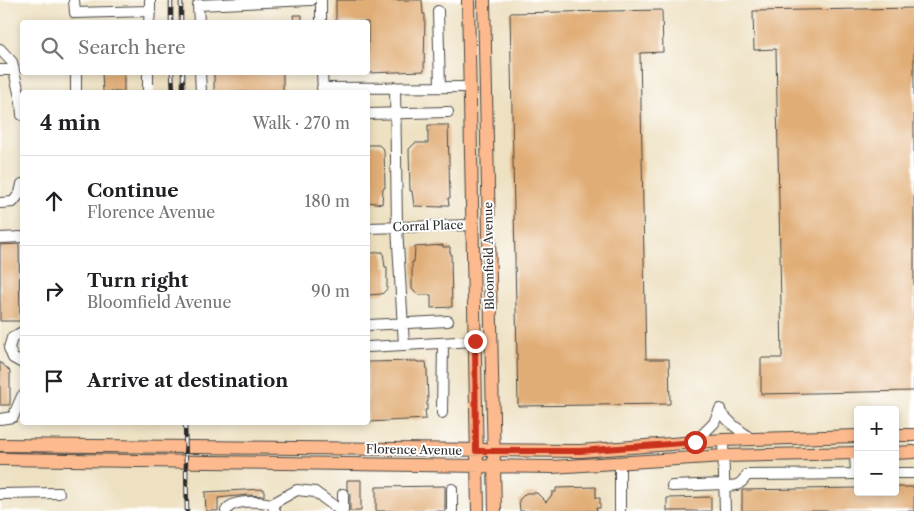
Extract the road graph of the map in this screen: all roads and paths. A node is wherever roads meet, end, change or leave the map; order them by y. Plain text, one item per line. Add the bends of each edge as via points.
1 (74, 0) edge
2 (311, 0) edge
3 (321, 0) edge
4 (468, 0) edge
5 (484, 0) edge
6 (150, 5) edge
7 (438, 12) dead end
8 (75, 18) edge
9 (150, 20) edge
10 (199, 20) edge
11 (322, 20) edge
12 (0, 49) edge
13 (0, 70) edge
14 (14, 70) junction
15 (76, 75) edge
16 (148, 75) edge
17 (200, 75) edge
18 (322, 75) edge
19 (395, 87) junction
20 (440, 87) junction
21 (470, 87) junction
22 (76, 90) edge
23 (148, 90) edge
24 (201, 90) edge
25 (322, 90) edge
26 (20, 94) edge
27 (448, 112) dead end
28 (396, 113) junction
29 (370, 114) edge
30 (20, 193) edge
31 (0, 203) edge
32 (472, 225) junction
33 (489, 225) junction
34 (397, 227) junction
35 (370, 228) edge
36 (20, 237) edge
37 (0, 238) edge
38 (448, 321) dead end
39 (403, 323) junction
40 (370, 325) edge
41 (20, 333) edge
42 (475, 341) junction
43 (5, 343) edge
44 (443, 343) junction
45 (404, 345) junction
46 (370, 347) edge
47 (20, 362) edge
48 (20, 401) edge
49 (442, 413) dead end
50 (0, 419) edge
51 (899, 435) edge
52 (914, 435) edge
53 (854, 436) edge
54 (750, 439) junction
55 (723, 440) junction
56 (695, 442) junction
57 (0, 445) edge
58 (628, 448) junction
59 (476, 451) junction
60 (494, 451) junction
61 (914, 452) edge
62 (899, 453) edge
63 (854, 454) edge
64 (724, 456) junction
65 (0, 460) edge
66 (620, 464) junction
67 (477, 466) junction
68 (494, 467) junction
69 (899, 473) edge
70 (914, 473) edge
71 (854, 474) edge
72 (724, 485) junction
73 (672, 486) dead end
74 (452, 489) dead end
75 (0, 494) edge
76 (59, 494) dead end
77 (343, 494) dead end
78 (274, 507) edge
79 (226, 511) edge
80 (342, 511) edge
81 (452, 511) edge
82 (478, 511) edge
83 (495, 511) edge
84 (620, 511) edge
85 (725, 511) edge

1 - 8 street
2 - 10 street via 198,5
3 - 11 street
4 - 21 main road, Bloomfield Avenue
5 - 33 main road, Bloomfield Avenue
6 - 8 street
6 - 9 street
7 - 20 street
12 - 14 street via 12,62
13 - 14 street
14 - 26 street
15 - 22 street
16 - 23 street
17 - 24 street
18 - 25 street
19 - 20 street
19 - 25 street
19 - 28 street
20 - 21 street
21 - 32 main road, Bloomfield Avenue
27 - 28 street
28 - 29 street
28 - 34 street
30 - 31 street via 13,202
32 - 33 main road, Corral Place
32 - 34 street, Corral Place
32 - 42 main road, Bloomfield Avenue
33 - 60 main road, Bloomfield Avenue
34 - 35 street, Corral Place
34 - 39 street
36 - 37 street
38 - 39 street
39 - 40 street
39 - 45 street
41 - 43 street
42 - 44 street
42 - 59 main road, Bloomfield Avenue
43 - 47 street via 13,358
44 - 45 street
44 - 49 street
45 - 46 street
48 - 50 street via 13,417
51 - 52 main road
53 - 54 main road, Florence Avenue
54 - 55 main road, Florence Avenue
54 - 56 street via 720,410 714,423
55 - 56 main road, Florence Avenue
55 - 64 street
56 - 58 main road, Florence Avenue
57 - 59 main road, Florence Avenue
58 - 60 main road, Florence Avenue
58 - 66 main road
59 - 60 main road, Florence Avenue
59 - 67 main road, Bloomfield Avenue
60 - 68 main road, Bloomfield Avenue
61 - 62 main road
63 - 64 main road, Florence Avenue
64 - 66 main road, Florence Avenue
64 - 72 street
65 - 67 main road, Florence Avenue
66 - 68 main road, Florence Avenue
66 - 84 street
67 - 68 main road, Florence Avenue
67 - 82 main road, Bloomfield Avenue
68 - 83 main road, Bloomfield Avenue
69 - 70 street
71 - 72 street via 747,475 737,486
72 - 73 street
72 - 85 street
74 - 81 street
75 - 76 street
77 - 80 street
78 - 79 street via 264,502 234,503
78 - 80 street via 297,490 315,492

